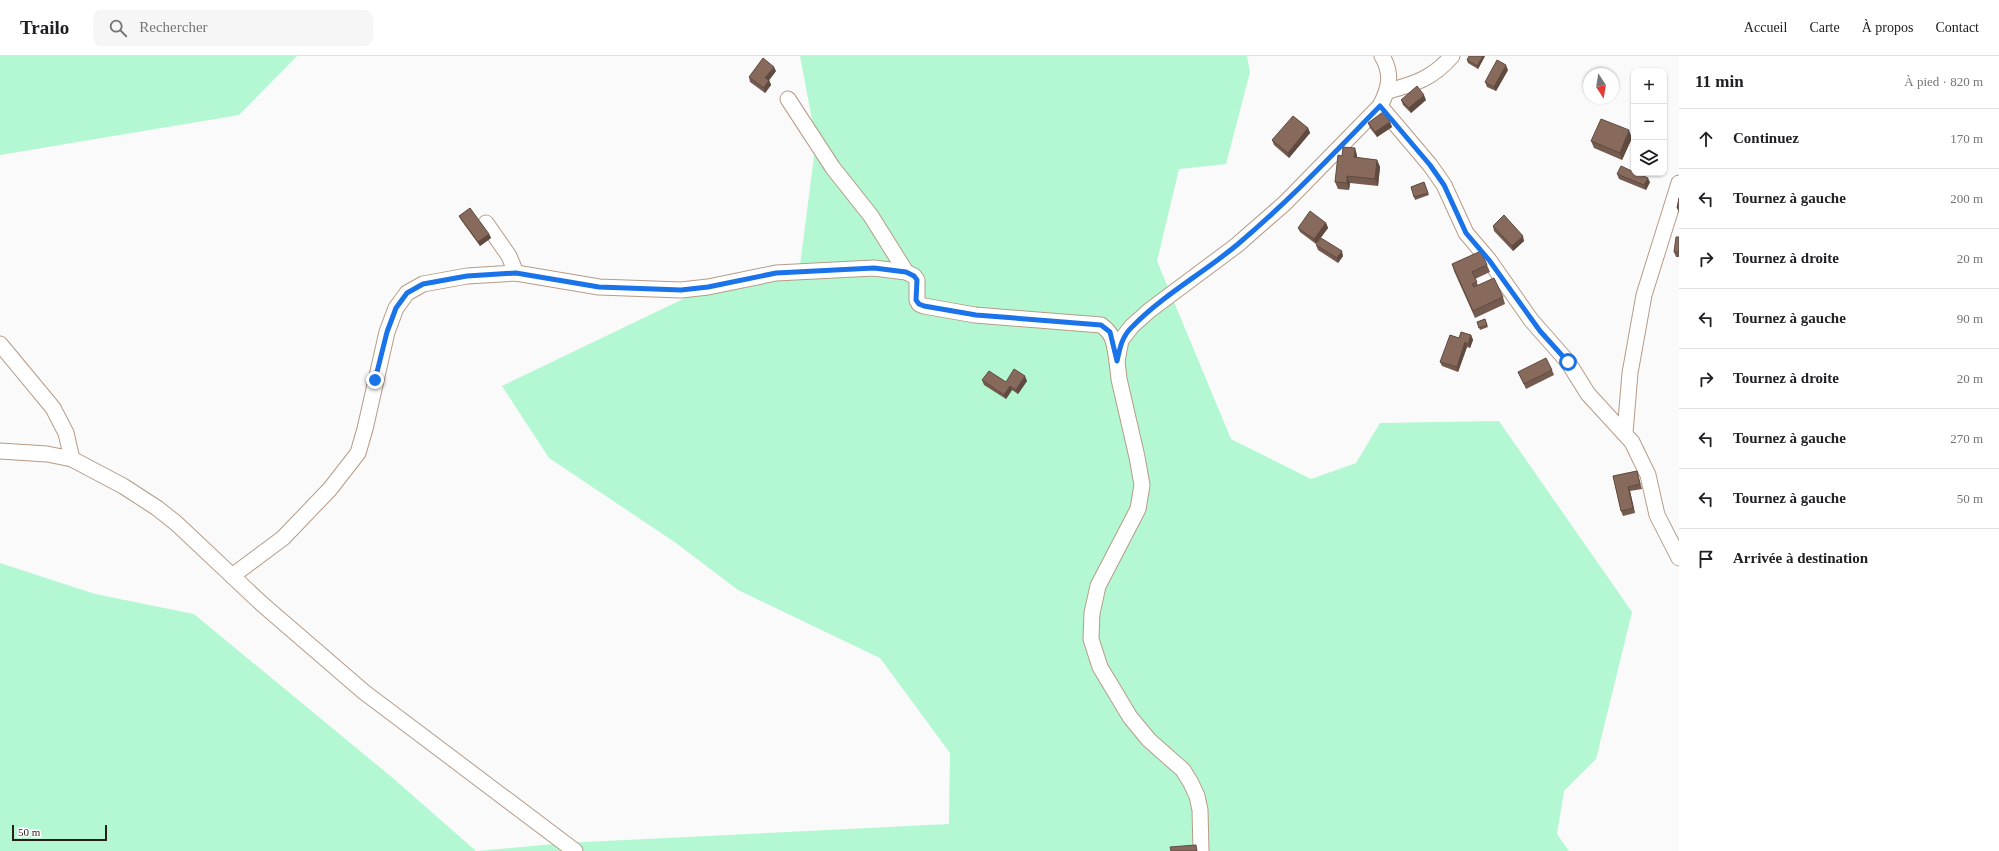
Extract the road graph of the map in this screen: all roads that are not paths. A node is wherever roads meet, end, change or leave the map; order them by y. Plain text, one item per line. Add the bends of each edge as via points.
1 (1382, 56) edge
2 (1452, 56) edge
3 (1388, 91) junction
4 (788, 99) dead end
5 (1380, 106) junction
6 (1679, 183) edge
7 (486, 223) dead end
8 (906, 272) junction
9 (516, 273) junction
10 (0, 344) edge
11 (1117, 361) junction
12 (1625, 433) junction
13 (0, 451) edge
14 (72, 460) junction
15 (1679, 558) edge
16 (232, 576) junction
17 (575, 851) edge
18 (1201, 851) edge

1 - 3 street via 1386,63
2 - 3 street via 1443,67 1420,83
3 - 5 street
4 - 8 street via 833,168 871,216
5 - 11 street via 1285,204 1237,245 1132,326 1122,340
5 - 12 street via 1444,185 1466,233 1536,325 1568,362 1588,394
6 - 12 street via 1644,295 1630,373
7 - 9 street via 509,256
8 - 9 street via 874,268 776,273 681,290 599,287
8 - 11 street via 917,280 916,300 924,306 976,315 1101,325 1110,332
9 - 16 street via 467,276 423,284 407,293 396,308 387,332 358,453 330,489 283,538
10 - 14 street via 53,408 66,433
11 - 18 street via 1142,485 1138,509 1098,586 1092,613 1091,639 1100,666 1130,717 1149,740 1182,770 1191,783 1200,810
12 - 15 street via 1645,469 1654,506
13 - 14 street via 47,454
14 - 16 street via 123,486 157,508
16 - 17 street via 364,692

